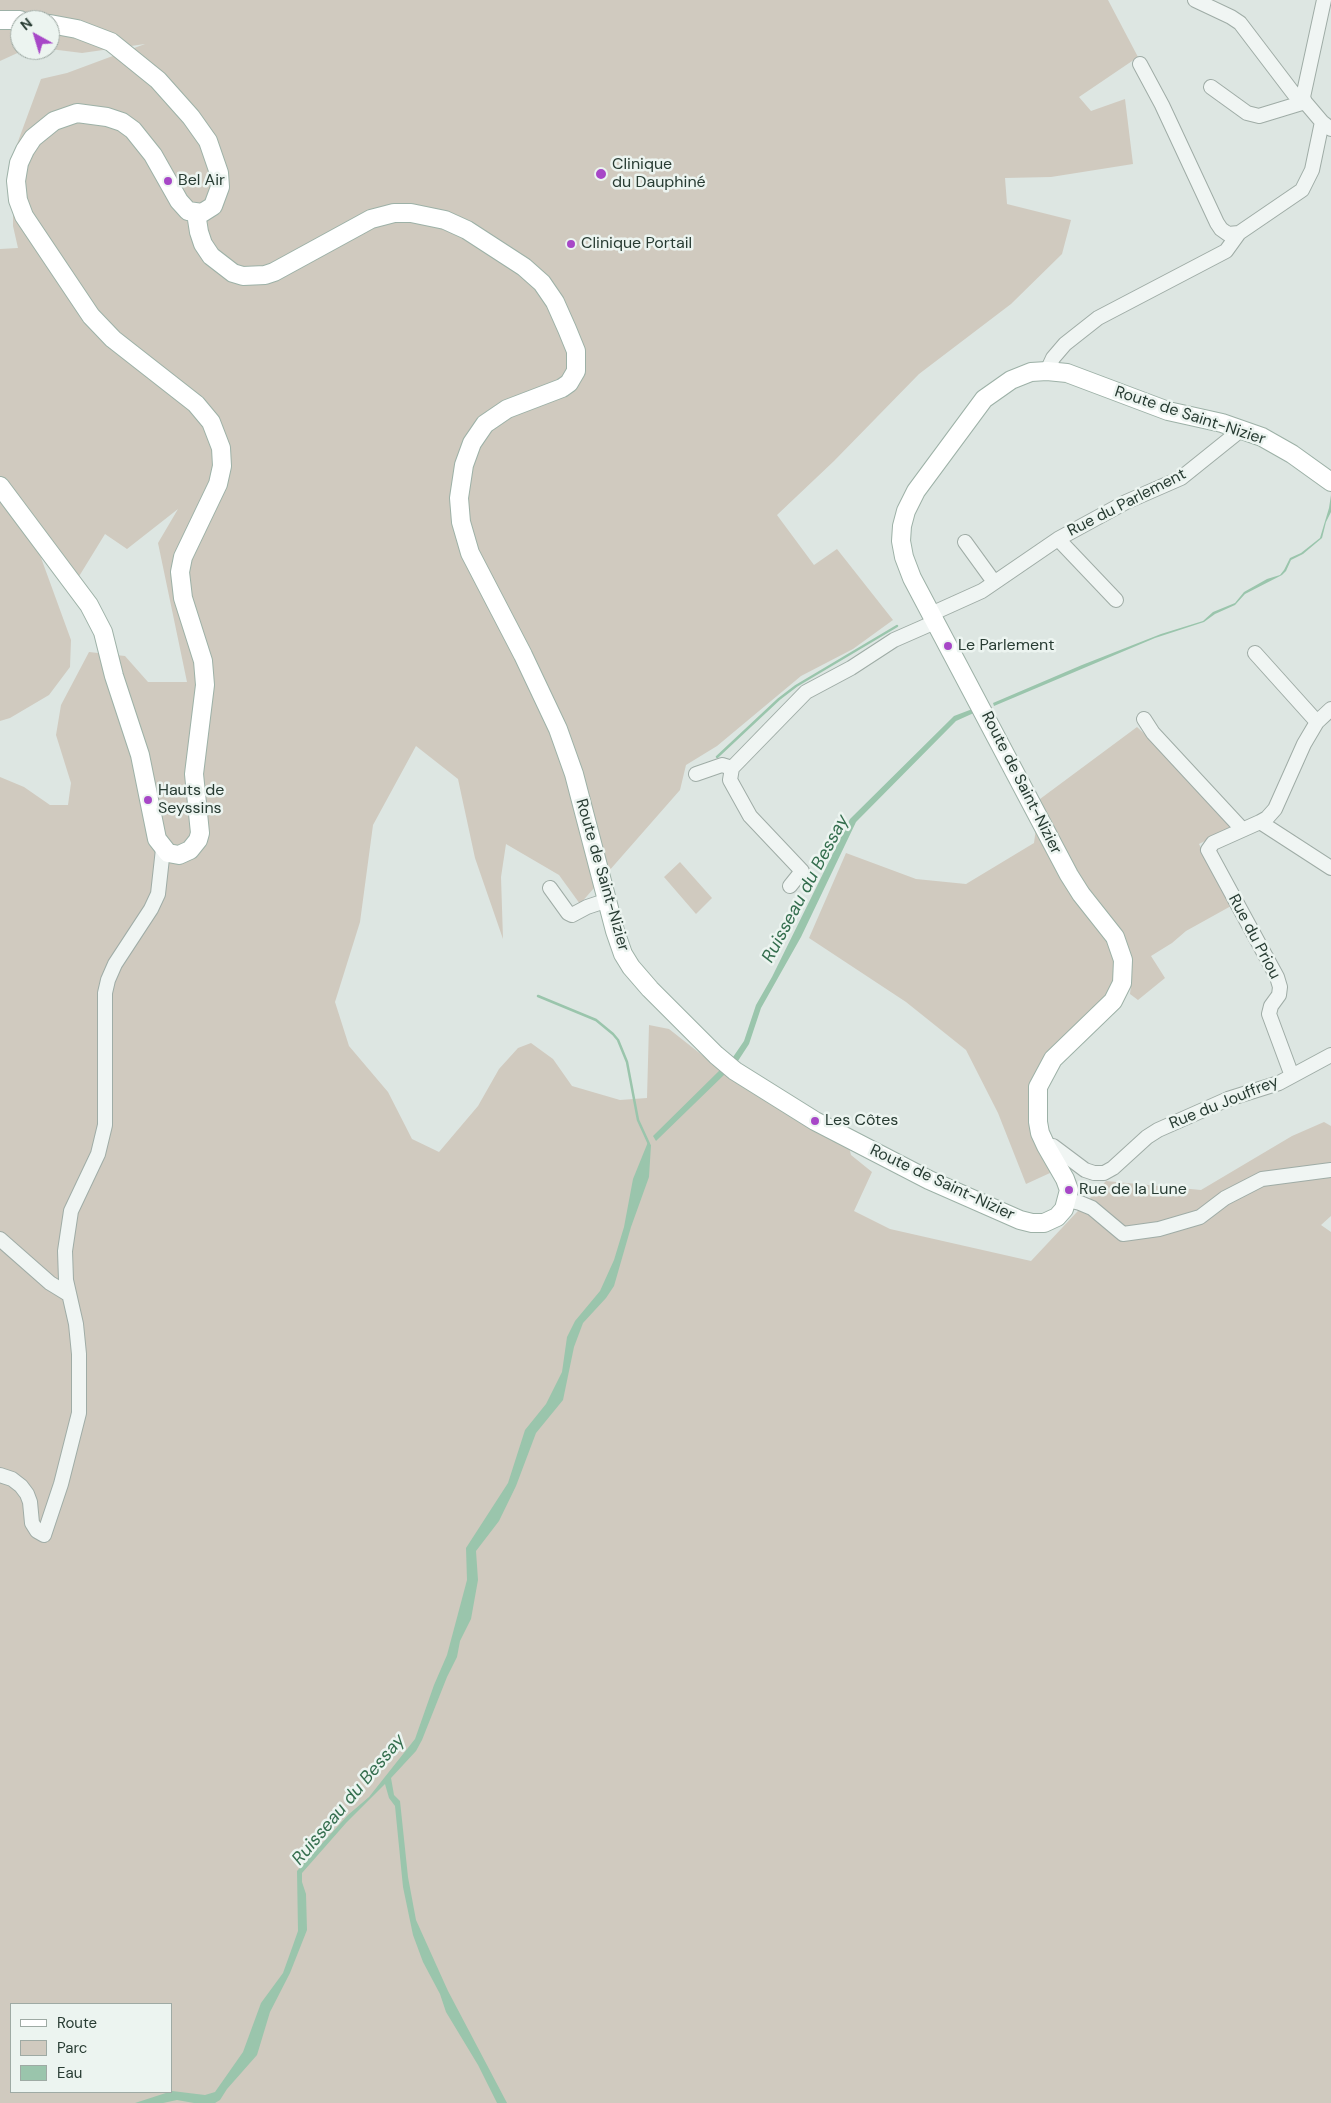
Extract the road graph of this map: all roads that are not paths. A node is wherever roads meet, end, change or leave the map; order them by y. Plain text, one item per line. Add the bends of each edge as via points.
1 (1195, 0) edge
2 (1324, 0) edge
3 (60, 26) edge
4 (1140, 64) dead end
5 (1211, 87) dead end
6 (1304, 100) junction
7 (1326, 126) edge
8 (196, 213) junction
9 (1239, 233) junction
10 (1047, 371) junction
11 (1242, 430) junction
12 (1331, 482) edge
13 (0, 486) edge
14 (1058, 538) junction
15 (965, 542) dead end
16 (994, 582) junction
17 (1116, 600) dead end
18 (933, 618) junction
19 (1255, 653) dead end
20 (1331, 709) edge
21 (1144, 719) dead end
22 (1317, 722) junction
23 (732, 768) junction
24 (696, 774) dead end
25 (1260, 822) junction
26 (1242, 829) junction
27 (163, 849) junction
28 (1331, 868) edge
29 (790, 886) dead end
30 (550, 888) dead end
31 (608, 900) junction
32 (1331, 1055) edge
33 (1292, 1076) junction
34 (1046, 1146) junction
35 (1331, 1170) edge
36 (1067, 1200) junction
37 (0, 1239) edge
38 (68, 1294) junction
39 (0, 1475) edge

1 - 6 street via 1240,23 1294,94
2 - 6 street
3 - 8 main road via 111,42 158,80 191,117 208,141 218,164 220,180 213,206
4 - 9 street via 1221,230 1228,234
5 - 6 street via 1247,113 1259,116
6 - 7 street
7 - 9 street via 1302,190
8 - 27 main road via 183,207 153,155 133,130 114,119 87,113 59,118 38,132 19,163 16,181 24,216 91,316 113,339 196,404 211,422 221,448 218,484 183,557 180,572 183,598 204,672 204,698 194,774 200,824 198,840 190,850 179,855
8 - 31 main road, Route de Saint-Nizier via 203,244 218,263 243,276 265,275 372,219 394,213 420,214 445,220 467,230 532,273 555,302 576,351 576,371 562,388 496,415 478,435 464,465 460,488 461,522 470,552 558,729 574,774
9 - 10 street via 1226,251 1098,318 1064,344
10 - 11 main road, Route de Saint-Nizier via 1067,373 1168,411
10 - 18 main road, Route de Saint-Nizier via 1031,372 1011,380 984,399 913,498 902,526 902,549 912,578
11 - 12 main road, Route de Saint-Nizier via 1292,454
11 - 14 street, Rue du Parlement via 1181,478 1126,502
13 - 27 main road via 89,605 103,632 140,755 154,831
14 - 16 street, Rue du Parlement
14 - 17 street, Rue du Parlement
15 - 16 street
16 - 18 street, Rue du Parlement
18 - 23 street, Rue du Parlement via 806,692
18 - 34 main road, Route de Saint-Nizier via 1069,875 1115,938 1123,960 1122,983 1113,1001 1052,1059 1038,1087 1040,1133
19 - 22 street
20 - 22 street
21 - 26 street via 1153,733
22 - 25 street via 1281,798 1267,818
23 - 24 street via 722,764
23 - 29 street via 730,780 750,816 802,871
25 - 26 street
25 - 28 street
26 - 33 street, Rue du Priou via 1209,846 1209,856 1277,977 1279,995 1269,1014
27 - 38 street via 158,894 116,964 105,993 104,1126 98,1154 76,1197 68,1226 65,1265
30 - 31 street via 572,915
31 - 36 main road, Route de Saint-Nizier via 618,942 639,978 716,1055 771,1094 815,1121 928,1180 1020,1220 1032,1223 1050,1221 1057,1217
32 - 33 street, Rue du Jouffrey
33 - 34 street, Rue du Jouffrey via 1228,1099 1158,1130 1104,1172 1085,1170 1053,1146
34 - 36 main road, Route de Saint-Nizier via 1065,1179 1069,1190
35 - 36 street via 1262,1179 1225,1198 1200,1217 1159,1229 1123,1234 1092,1208
37 - 38 street via 50,1283
38 - 39 street via 78,1343 79,1412 44,1535 32,1523 27,1494 12,1479

